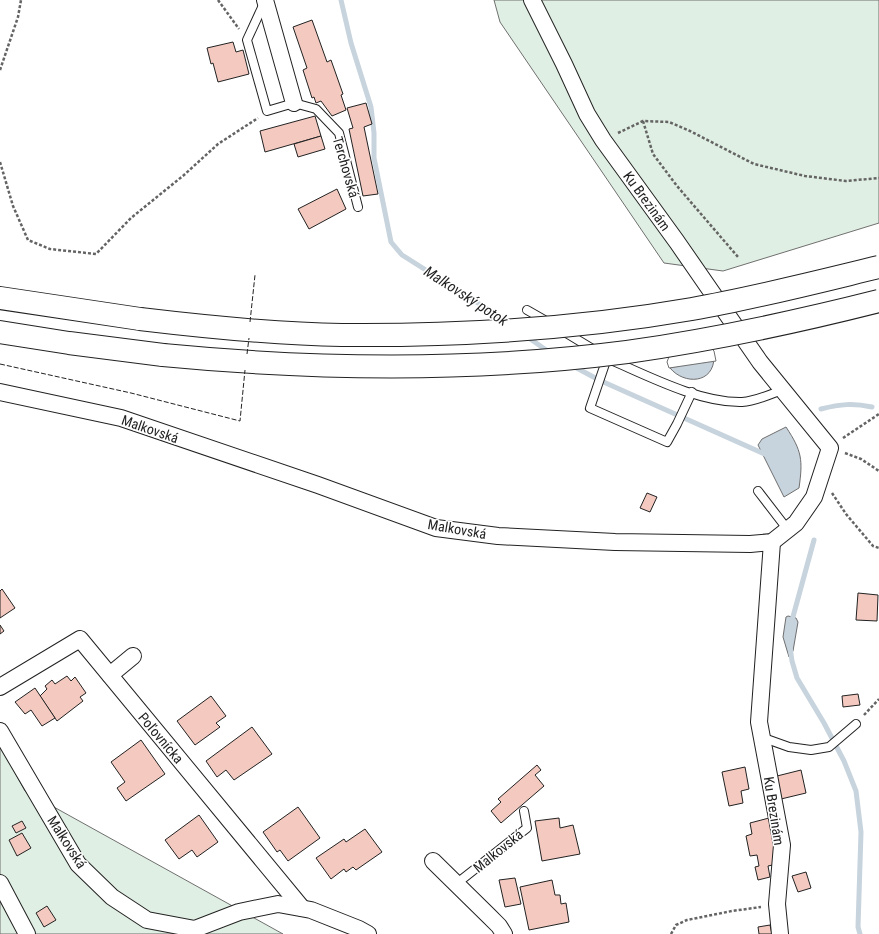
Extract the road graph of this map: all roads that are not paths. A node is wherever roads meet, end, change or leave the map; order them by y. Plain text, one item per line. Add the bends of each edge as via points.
1 (265, 0) edge
2 (532, 0) edge
3 (294, 103) junction
4 (358, 207) dead end
5 (879, 267) edge
6 (0, 298) edge
7 (879, 301) edge
8 (527, 310) dead end
9 (0, 332) edge
10 (607, 358) junction
11 (782, 390) junction
12 (0, 392) edge
13 (692, 392) junction
14 (758, 491) dead end
15 (788, 530) junction
16 (772, 542) junction
17 (134, 656) dead end
18 (110, 675) junction
19 (0, 687) edge
20 (856, 724) road end
21 (0, 731) edge
22 (762, 737) junction
23 (524, 811) dead end
24 (433, 861) dead end
25 (0, 883) edge
26 (456, 884) junction
27 (302, 908) junction
28 (28, 934) edge
29 (368, 934) edge
30 (504, 934) edge
31 (780, 934) edge

1 - 3 street
1 - 3 lane via 247,40 267,111
2 - 11 street, Ku Brezinám via 587,114 603,140
3 - 4 lane, Terchovská via 316,109 339,133
5 - 6 highway, bridge via 692,309 587,323 428,334 340,335 247,330 140,319
7 - 9 highway, bridge via 813,318 627,352 531,362 437,366 356,367 228,361 69,343
8 - 10 lane
10 - 13 lane
10 - 13 lane via 590,408 667,442
11 - 13 lane via 760,399 742,402 720,401
11 - 15 street, Ku Brezinám via 830,448 814,497
12 - 16 street, Malkovská via 121,418 436,528 498,536 614,542
14 - 15 lane
15 - 16 street
16 - 22 street, Ku Brezinám via 759,722
17 - 18 street
18 - 19 street, Poľovnícka via 80,639
18 - 27 street, Poľovnícka
20 - 22 lane via 828,747 811,750 789,747
21 - 27 street, Malkovská via 78,864 112,897 147,920 195,929 255,908 278,904
22 - 31 street, Ku Brezinám via 782,845 777,904
23 - 26 lane, Malkovská via 527,828
24 - 26 street
25 - 28 street
26 - 30 street
27 - 29 street, Malkovská

